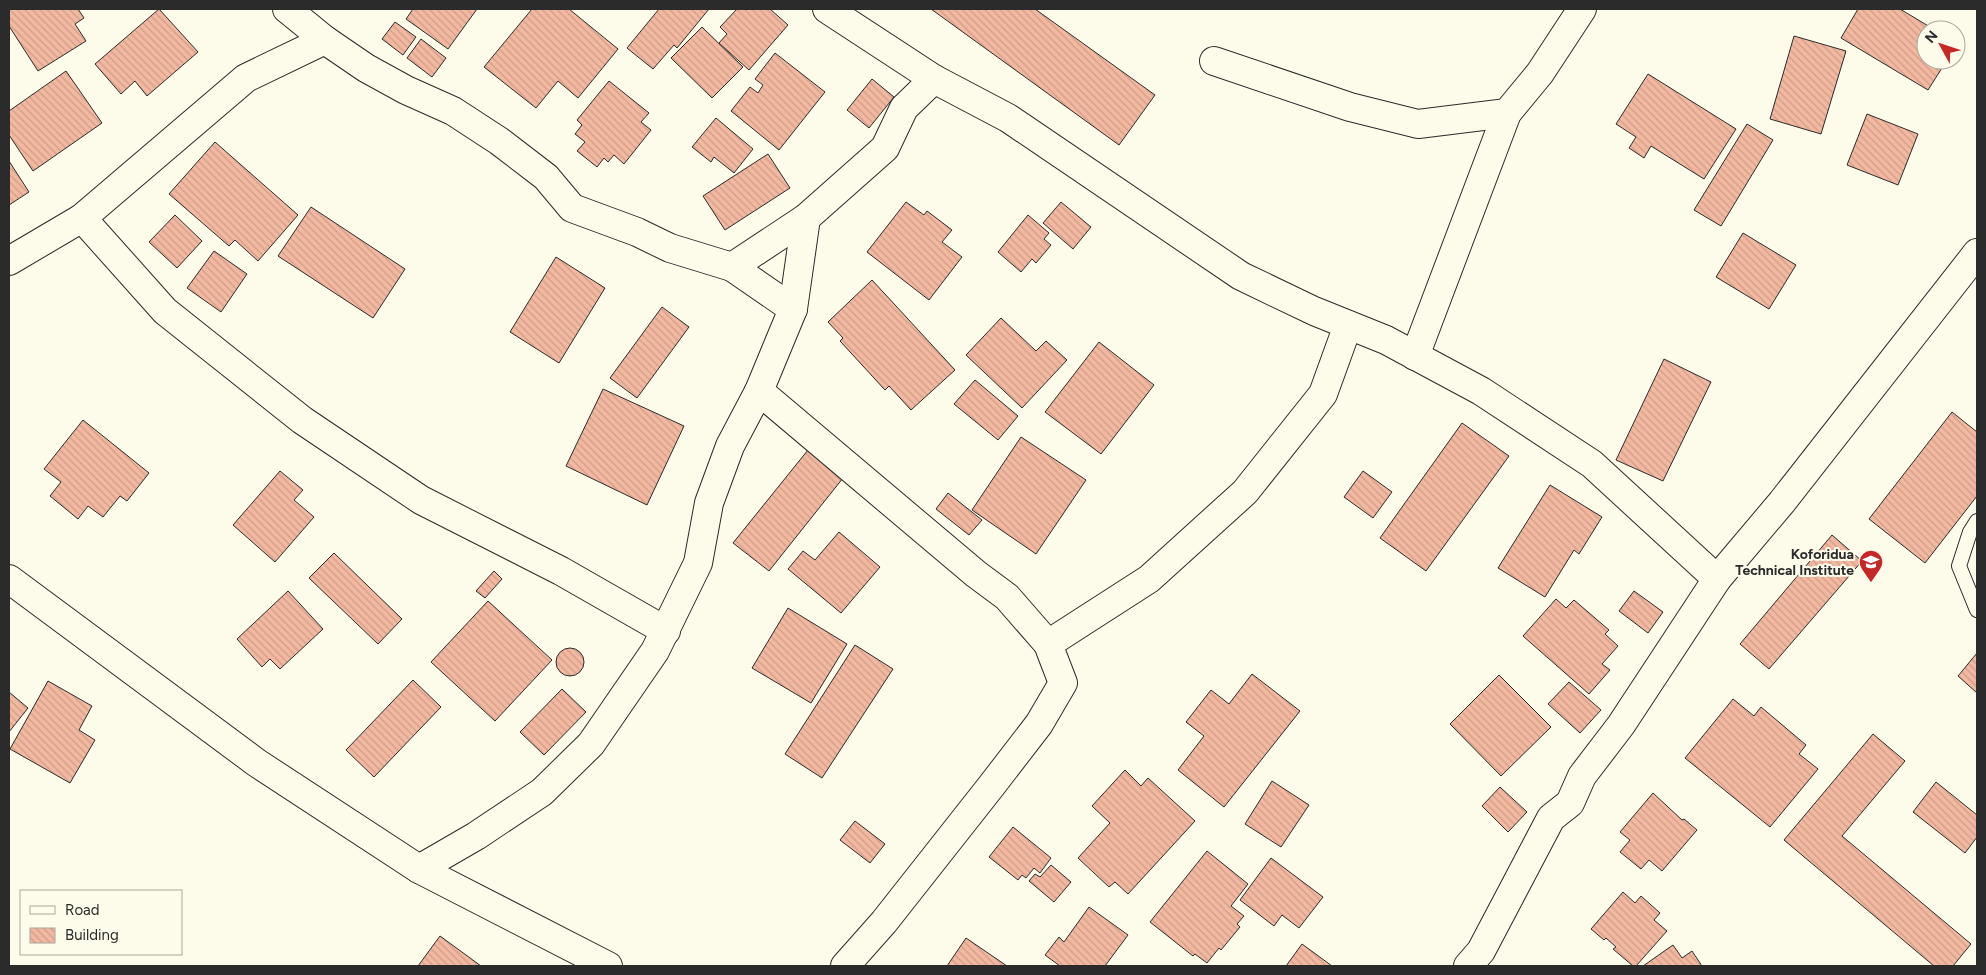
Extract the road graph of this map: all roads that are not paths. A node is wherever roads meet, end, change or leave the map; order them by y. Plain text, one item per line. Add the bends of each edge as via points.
1 (287, 9) edge
2 (826, 9) edge
3 (1582, 9) edge
4 (325, 40) junction
5 (1214, 61) dead end
6 (934, 79) junction
7 (1507, 113) junction
8 (82, 218) junction
9 (806, 218) junction
10 (1977, 253) edge
11 (9, 261) edge
12 (732, 267) junction
13 (793, 309) junction
14 (1348, 325) junction
15 (1415, 356) junction
16 (759, 390) junction
17 (1977, 521) edge
18 (9, 579) edge
19 (1717, 579) junction
20 (1977, 610) edge
21 (666, 631) junction
22 (1048, 644) junction
23 (418, 869) junction
24 (608, 966) edge
25 (845, 966) edge
26 (1468, 966) edge

1 - 4 street
2 - 6 street
3 - 7 street via 1540,73
4 - 8 street via 246,78
4 - 12 street via 366,68 453,111 499,141 546,177 572,208 670,248
5 - 7 street via 1350,107 1418,124
6 - 9 street via 904,108 885,148
6 - 14 street via 1008,118 1241,276
7 - 15 street
8 - 11 street
8 - 21 street via 165,311 302,420 421,500 560,571
9 - 12 street
9 - 13 street
10 - 19 street via 1782,502
12 - 13 street
13 - 16 street
14 - 15 street
14 - 22 street via 1323,394 1245,492 1149,579
15 - 19 street via 1481,392 1592,464
16 - 21 street via 730,446 710,503 698,563
16 - 22 street via 1007,597
17 - 20 lane via 1959,566
18 - 23 street via 249,758
19 - 26 street via 1621,725 1582,776 1570,803 1551,818 1482,951
21 - 23 street via 592,744 542,792 476,836
22 - 25 street via 1063,683 1039,724 884,922
23 - 24 street

